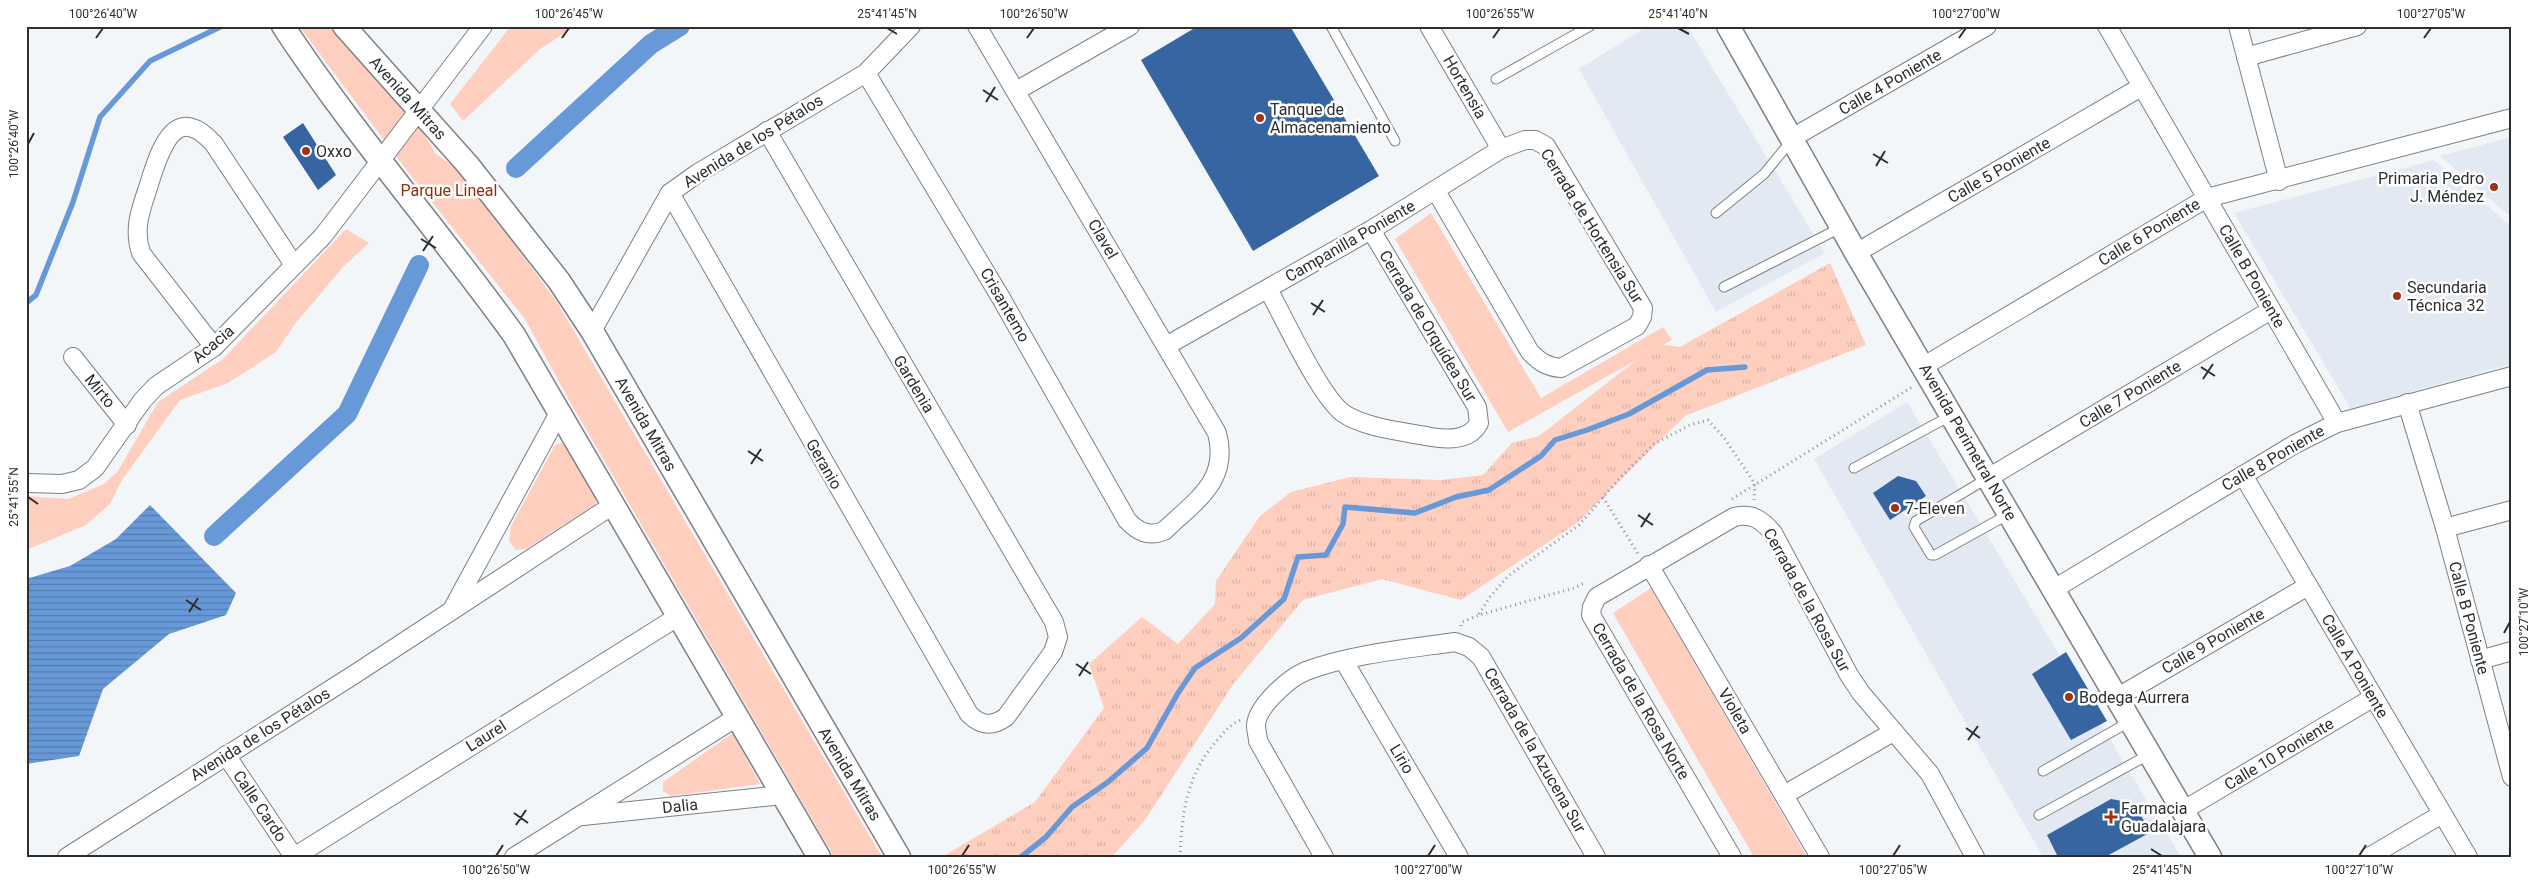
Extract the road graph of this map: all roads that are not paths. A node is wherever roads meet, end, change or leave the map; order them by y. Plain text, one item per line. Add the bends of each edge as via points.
1 (283, 26) edge
2 (344, 26) edge
3 (483, 26) edge
4 (911, 26) edge
5 (977, 26) edge
6 (1331, 26) edge
7 (1429, 26) edge
8 (1590, 26) edge
9 (1987, 26) edge
10 (2107, 26) edge
11 (2238, 26) edge
12 (2357, 26) edge
13 (1121, 28) edge
14 (1732, 28) edge
15 (2246, 57) junction
16 (866, 73) junction
17 (1496, 79) dead end
18 (2141, 87) junction
19 (1016, 91) junction
20 (419, 109) junction
21 (2512, 118) edge
22 (768, 132) junction
23 (1792, 138) junction
24 (1535, 140) joint
25 (1395, 141) dead end
26 (1501, 149) junction
27 (380, 162) junction
28 (2278, 181) junction
29 (1436, 191) junction
30 (670, 193) junction
31 (2207, 198) junction
32 (1716, 213) dead end
33 (1842, 227) junction
34 (1371, 230) junction
35 (1856, 253) junction
36 (294, 265) junction
37 (1724, 287) dead end
38 (1268, 289) junction
39 (2271, 310) junction
40 (592, 331) junction
41 (1166, 346) junction
42 (214, 347) junction
43 (72, 357) dead end
44 (1927, 372) junction
45 (2512, 376) edge
46 (2407, 403) junction
47 (560, 411) junction
48 (1952, 415) junction
49 (2337, 423) junction
50 (127, 425) junction
51 (1222, 456) joint
52 (1854, 468) dead end
53 (2243, 475) junction
54 (1988, 478) junction
55 (26, 483) edge
56 (613, 505) junction
57 (2512, 510) edge
58 (2010, 513) junction
59 (2445, 528) junction
60 (1645, 557) junction
61 (2308, 586) junction
62 (2054, 589) junction
63 (452, 611) junction
64 (679, 616) junction
65 (2512, 651) edge
66 (2480, 660) junction
67 (1344, 661) junction
68 (2118, 697) junction
69 (2374, 697) junction
70 (737, 717) junction
71 (2132, 721) junction
72 (988, 725) joint
73 (1893, 732) junction
74 (2151, 754) junction
75 (226, 755) junction
76 (2043, 771) dead end
77 (2512, 777) edge
78 (782, 795) junction
79 (1784, 795) junction
80 (2184, 810) junction
81 (2442, 814) junction
82 (2039, 815) dead end
83 (577, 817) junction
84 (895, 853) edge
85 (67, 857) edge
86 (294, 857) edge
87 (514, 857) edge
88 (819, 857) edge
89 (1324, 857) edge
90 (1459, 857) edge
91 (1596, 857) edge
92 (1732, 857) edge
93 (1820, 857) edge
94 (1975, 857) edge
95 (2210, 857) edge
96 (2369, 857) edge
97 (2468, 857) edge

1 - 27 street
2 - 20 street, Avenida Mitras
3 - 20 street, Acacia
4 - 16 street, Avenida de los Pétalos
5 - 19 street, Clavel
6 - 25 lane
7 - 26 street, Hortensia
8 - 17 lane
9 - 23 street, Calle 4 Poniente
10 - 18 street, Calle B Poniente
11 - 15 street
12 - 15 street
13 - 19 street
14 - 23 street, Avenida Perimetral Norte
15 - 28 street
16 - 22 street, Avenida de los Pétalos
16 - 51 street, Crisantemo via 1135,529 1145,534 1164,530 1208,488
18 - 31 street, Calle B Poniente
18 - 35 street, Calle 5 Poniente
19 - 41 street, Clavel
20 - 27 street, Acacia
20 - 40 street, Avenida Mitras via 507,213
21 - 28 street, Calle 6 Poniente
22 - 30 street, Avenida de los Pétalos
22 - 72 street, Gardenia via 1054,622 1058,638 1046,664 1006,717
23 - 32 lane via 1764,174
23 - 33 street, Avenida Perimetral Norte
24 - 26 street, Campanilla Poniente via 1525,140
24 - 29 street, Cerrada de Hortensia Sur via 1546,146 1643,308 1637,326 1571,364 1561,368 1550,367 1530,352
26 - 29 street, Campanilla Poniente
27 - 36 street, Acacia via 327,231
27 - 47 street via 514,335
28 - 31 street, Calle 6 Poniente
29 - 34 street, Campanilla Poniente
30 - 40 street, Avenida de los Pétalos
30 - 72 street, Geranio via 969,714 977,722
31 - 39 street, Calle B Poniente
31 - 44 street, Calle 6 Poniente
33 - 35 street, Avenida Perimetral Norte
33 - 37 lane
34 - 38 street, Campanilla Poniente
34 - 38 street, Cerrada de Orquídea Sur via 1477,407 1479,423 1468,435 1446,438 1378,426 1344,414 1326,394
35 - 44 street, Avenida Perimetral Norte
36 - 42 street, Acacia
36 - 42 street via 214,144 195,128 179,128 165,141 137,223 136,238 141,253
38 - 41 street, Campanilla Poniente
39 - 49 street, Calle B Poniente
39 - 54 street, Calle 7 Poniente
40 - 84 street, Avenida Mitras
41 - 51 street, Clavel via 1217,433
42 - 50 street, Acacia via 156,386
43 - 50 street, Mirto
44 - 48 street, Avenida Perimetral Norte
45 - 46 street, Calle 8 Poniente
46 - 49 street, Calle 8 Poniente
46 - 59 street, Calle B Poniente
47 - 56 street
47 - 63 street, Avenida de los Pétalos
48 - 52 lane
48 - 54 street, Avenida Perimetral Norte
49 - 53 street, Calle 8 Poniente
50 - 55 street, Acacia via 88,474 62,484
53 - 61 street, Calle A Poniente
53 - 62 street, Calle 8 Poniente
54 - 58 street, Avenida Perimetral Norte
54 - 58 lane via 1916,521 1914,527 1930,555
56 - 63 street, Avenida de los Pétalos
56 - 64 street
57 - 59 street
58 - 62 street, Avenida Perimetral Norte
59 - 66 street, Calle B Poniente
60 - 73 street, Cerrada de la Rosa Sur via 1734,517 1754,516 1773,533 1849,675
60 - 79 street, Violeta
60 - 92 street, Cerrada de la Rosa Norte via 1597,597 1591,615
61 - 68 street, Calle 9 Poniente
61 - 69 street, Calle A Poniente
62 - 68 street, Avenida Perimetral Norte
63 - 75 street, Avenida de los Pétalos
64 - 70 street
64 - 86 street, Laurel
65 - 66 street
66 - 77 street, Calle B Poniente
67 - 89 street via 1304,672 1290,680 1276,692 1258,719 1258,741
67 - 90 street, Lirio
67 - 91 street, Cerrada de la Azucena Sur via 1462,645 1481,656
68 - 71 street, Avenida Perimetral Norte
69 - 80 street, Calle 10 Poniente
69 - 81 street, Calle A Poniente
70 - 78 street
70 - 83 street, Dalia
71 - 74 street, Avenida Perimetral Norte
71 - 76 lane
73 - 79 street
73 - 94 street, Cerrada de la Rosa Sur via 1930,774
74 - 80 street, Avenida Perimetral Norte
74 - 82 lane
75 - 85 street, Avenida de los Pétalos
75 - 86 street, Calle Cardo
78 - 83 street, Dalia
78 - 88 street
79 - 93 street, Violeta
80 - 95 street, Avenida Perimetral Norte
81 - 96 street
81 - 97 street, Calle A Poniente
83 - 87 street, Dalia

